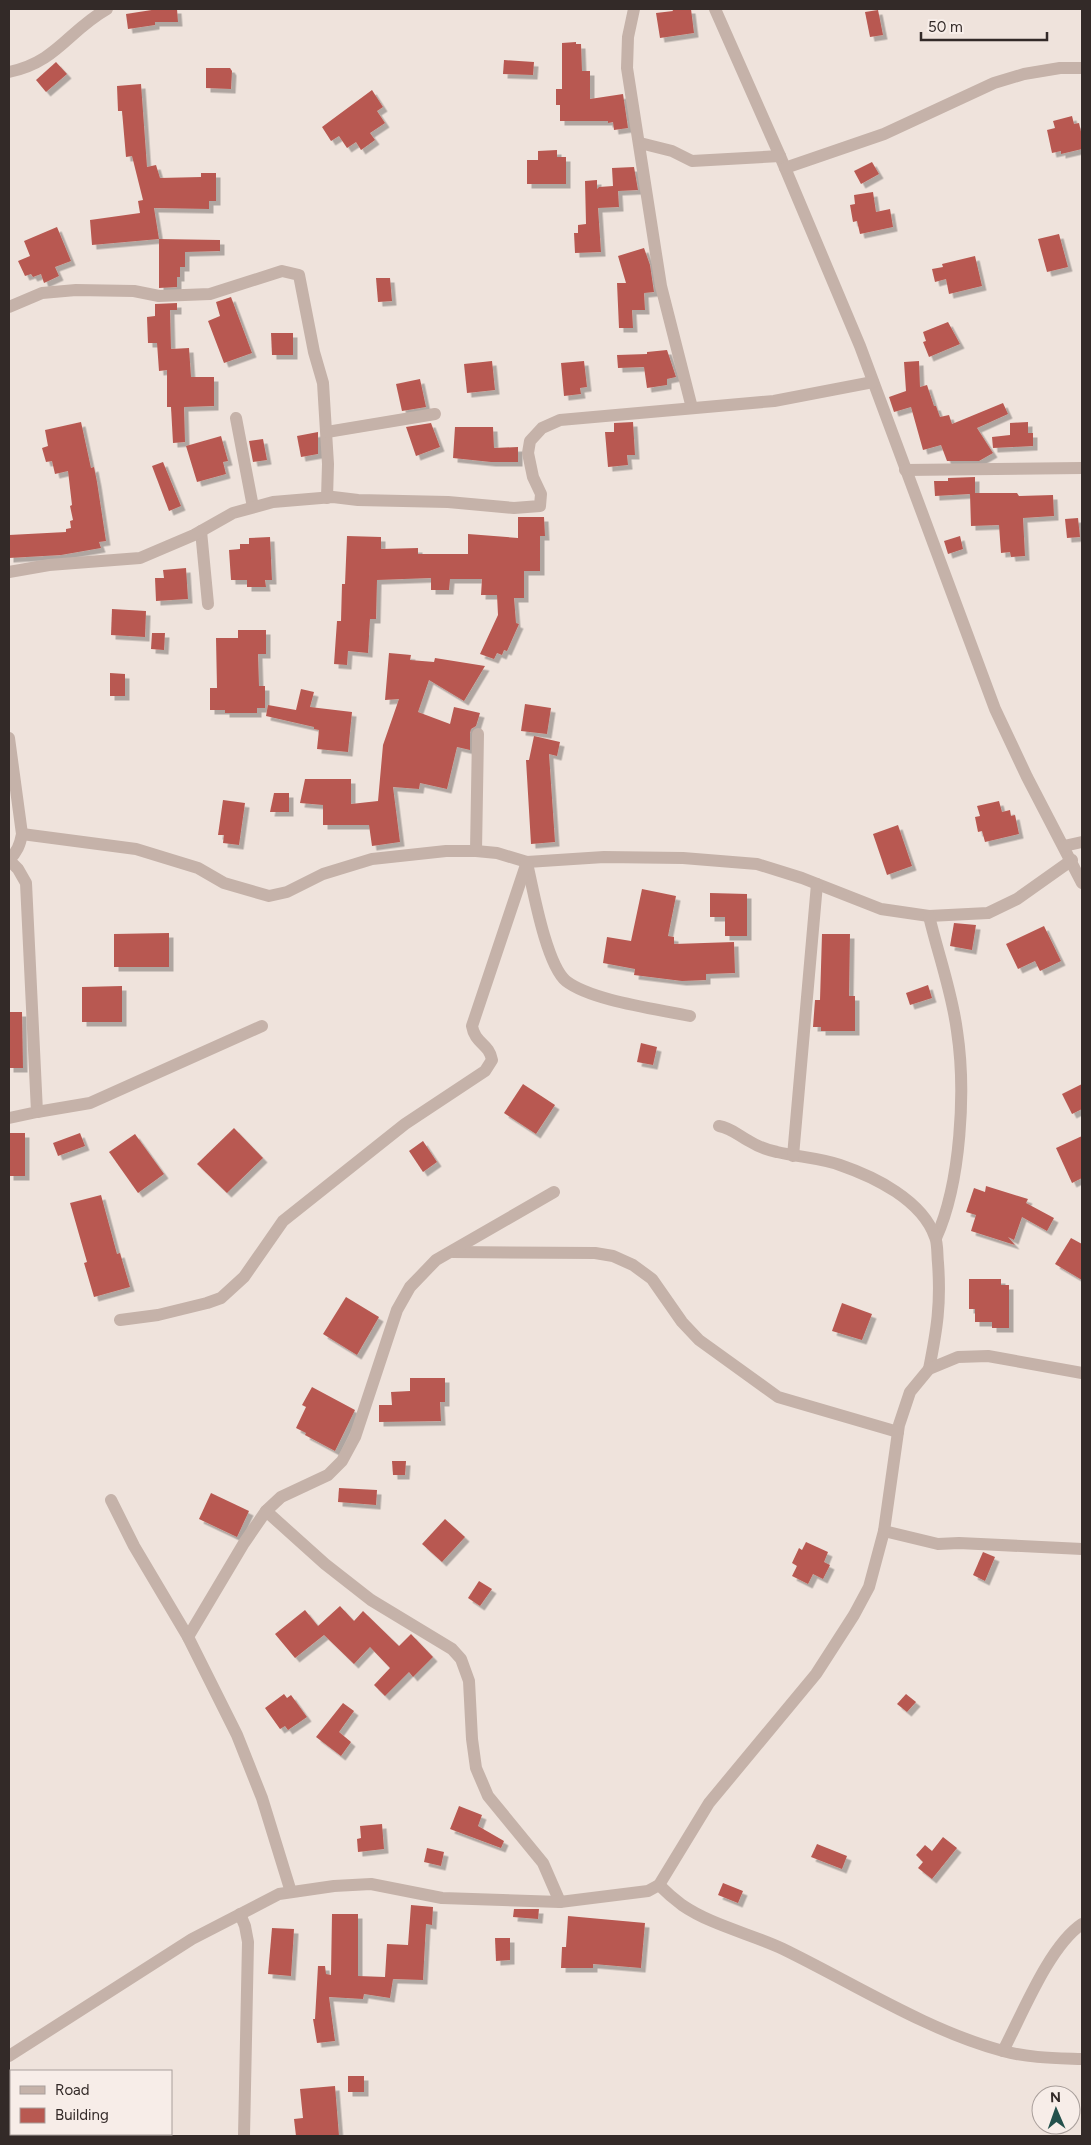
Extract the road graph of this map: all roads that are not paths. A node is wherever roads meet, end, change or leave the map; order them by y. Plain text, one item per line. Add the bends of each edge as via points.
1 (107, 9) edge
2 (634, 9) edge
3 (715, 9) edge
4 (1082, 68) edge
5 (9, 72) edge
6 (640, 143) junction
7 (780, 156) junction
8 (785, 168) junction
9 (9, 307) edge
10 (873, 382) junction
11 (692, 408) junction
12 (435, 414) dead end
13 (236, 418) dead end
14 (327, 432) junction
15 (1082, 468) edge
16 (905, 470) junction
17 (327, 498) junction
18 (253, 507) junction
19 (202, 531) junction
20 (9, 572) edge
21 (208, 604) dead end
22 (478, 734) dead end
23 (9, 738) edge
24 (22, 834) junction
25 (1082, 842) edge
26 (1064, 846) junction
27 (476, 850) junction
28 (1072, 860) junction
29 (527, 862) junction
30 (1082, 883) edge
31 (817, 884) junction
32 (928, 916) junction
33 (690, 1016) dead end
34 (262, 1026) dead end
35 (37, 1112) junction
36 (9, 1118) edge
37 (719, 1126) dead end
38 (793, 1156) junction
39 (554, 1192) dead end
40 (936, 1238) junction
41 (450, 1252) junction
42 (120, 1320) dead end
43 (929, 1369) junction
44 (1082, 1373) edge
45 (898, 1432) junction
46 (110, 1500) dead end
47 (266, 1511) junction
48 (884, 1531) junction
49 (1082, 1549) edge
50 (188, 1637) junction
51 (659, 1885) junction
52 (291, 1892) junction
53 (560, 1902) junction
54 (240, 1914) junction
55 (1082, 1924) edge
56 (1003, 2051) junction
57 (9, 2056) edge
58 (1082, 2059) edge
59 (244, 2136) edge

1 - 5 street via 44,59 26,69
2 - 6 street via 628,37 628,68
3 - 7 street
4 - 8 street via 1024,74 994,83 884,134
6 - 7 street via 672,151 692,161
6 - 11 street via 661,286
7 - 8 street
8 - 10 street
9 - 14 street via 42,293 76,290 134,291 159,296 210,294 282,271 299,275 323,383
10 - 11 street via 774,401
10 - 16 street
11 - 17 street via 560,420 542,428 530,441 528,453 541,494 540,506 514,508
12 - 14 street
13 - 18 street
14 - 17 street
15 - 16 street
16 - 26 street via 995,709
17 - 18 street via 273,502
18 - 19 street via 232,513
19 - 20 street via 140,558 49,565
19 - 21 street
22 - 27 street
23 - 24 street
24 - 27 street via 136,849 198,868 224,883 269,896 372,859
24 - 35 street via 21,844 9,860 26,883
25 - 26 street
26 - 28 street
27 - 29 street
28 - 30 street
28 - 32 street via 1017,899 988,914
29 - 31 street via 604,857 683,858 757,864
29 - 33 street via 548,945 560,974 567,981 593,994
29 - 42 street via 472,1026 474,1037 491,1053 492,1060 485,1071 405,1124 283,1221 244,1277 221,1298 158,1315
31 - 32 street via 881,909
31 - 38 street
32 - 40 street via 957,1031 960,1076 954,1176
34 - 35 street via 90,1103
35 - 36 street
37 - 38 street via 768,1150
38 - 40 street via 840,1165 868,1176 917,1208
39 - 41 street
40 - 43 street via 940,1294
41 - 45 street via 595,1253 613,1256 652,1279 698,1340 778,1397
41 - 47 street via 436,1260 410,1287 397,1310 358,1428 342,1461 328,1475 282,1497
43 - 44 street via 958,1357 988,1356
43 - 45 street via 910,1392
45 - 48 street
46 - 50 street
47 - 50 street
47 - 53 street via 371,1600 452,1649 461,1659 469,1681 476,1768 488,1796 543,1863
48 - 49 street via 938,1544
48 - 51 street via 869,1587 854,1615 816,1674 708,1803
50 - 52 street via 241,1744 262,1798
51 - 53 street via 648,1891
51 - 56 street via 682,1905 717,1922 772,1944 924,2020
52 - 53 street via 371,1884 442,1898
52 - 54 street via 279,1894
54 - 57 street via 192,1939
54 - 59 street via 248,1942
55 - 56 street via 1062,1944 1045,1970
56 - 58 street via 1036,2058

